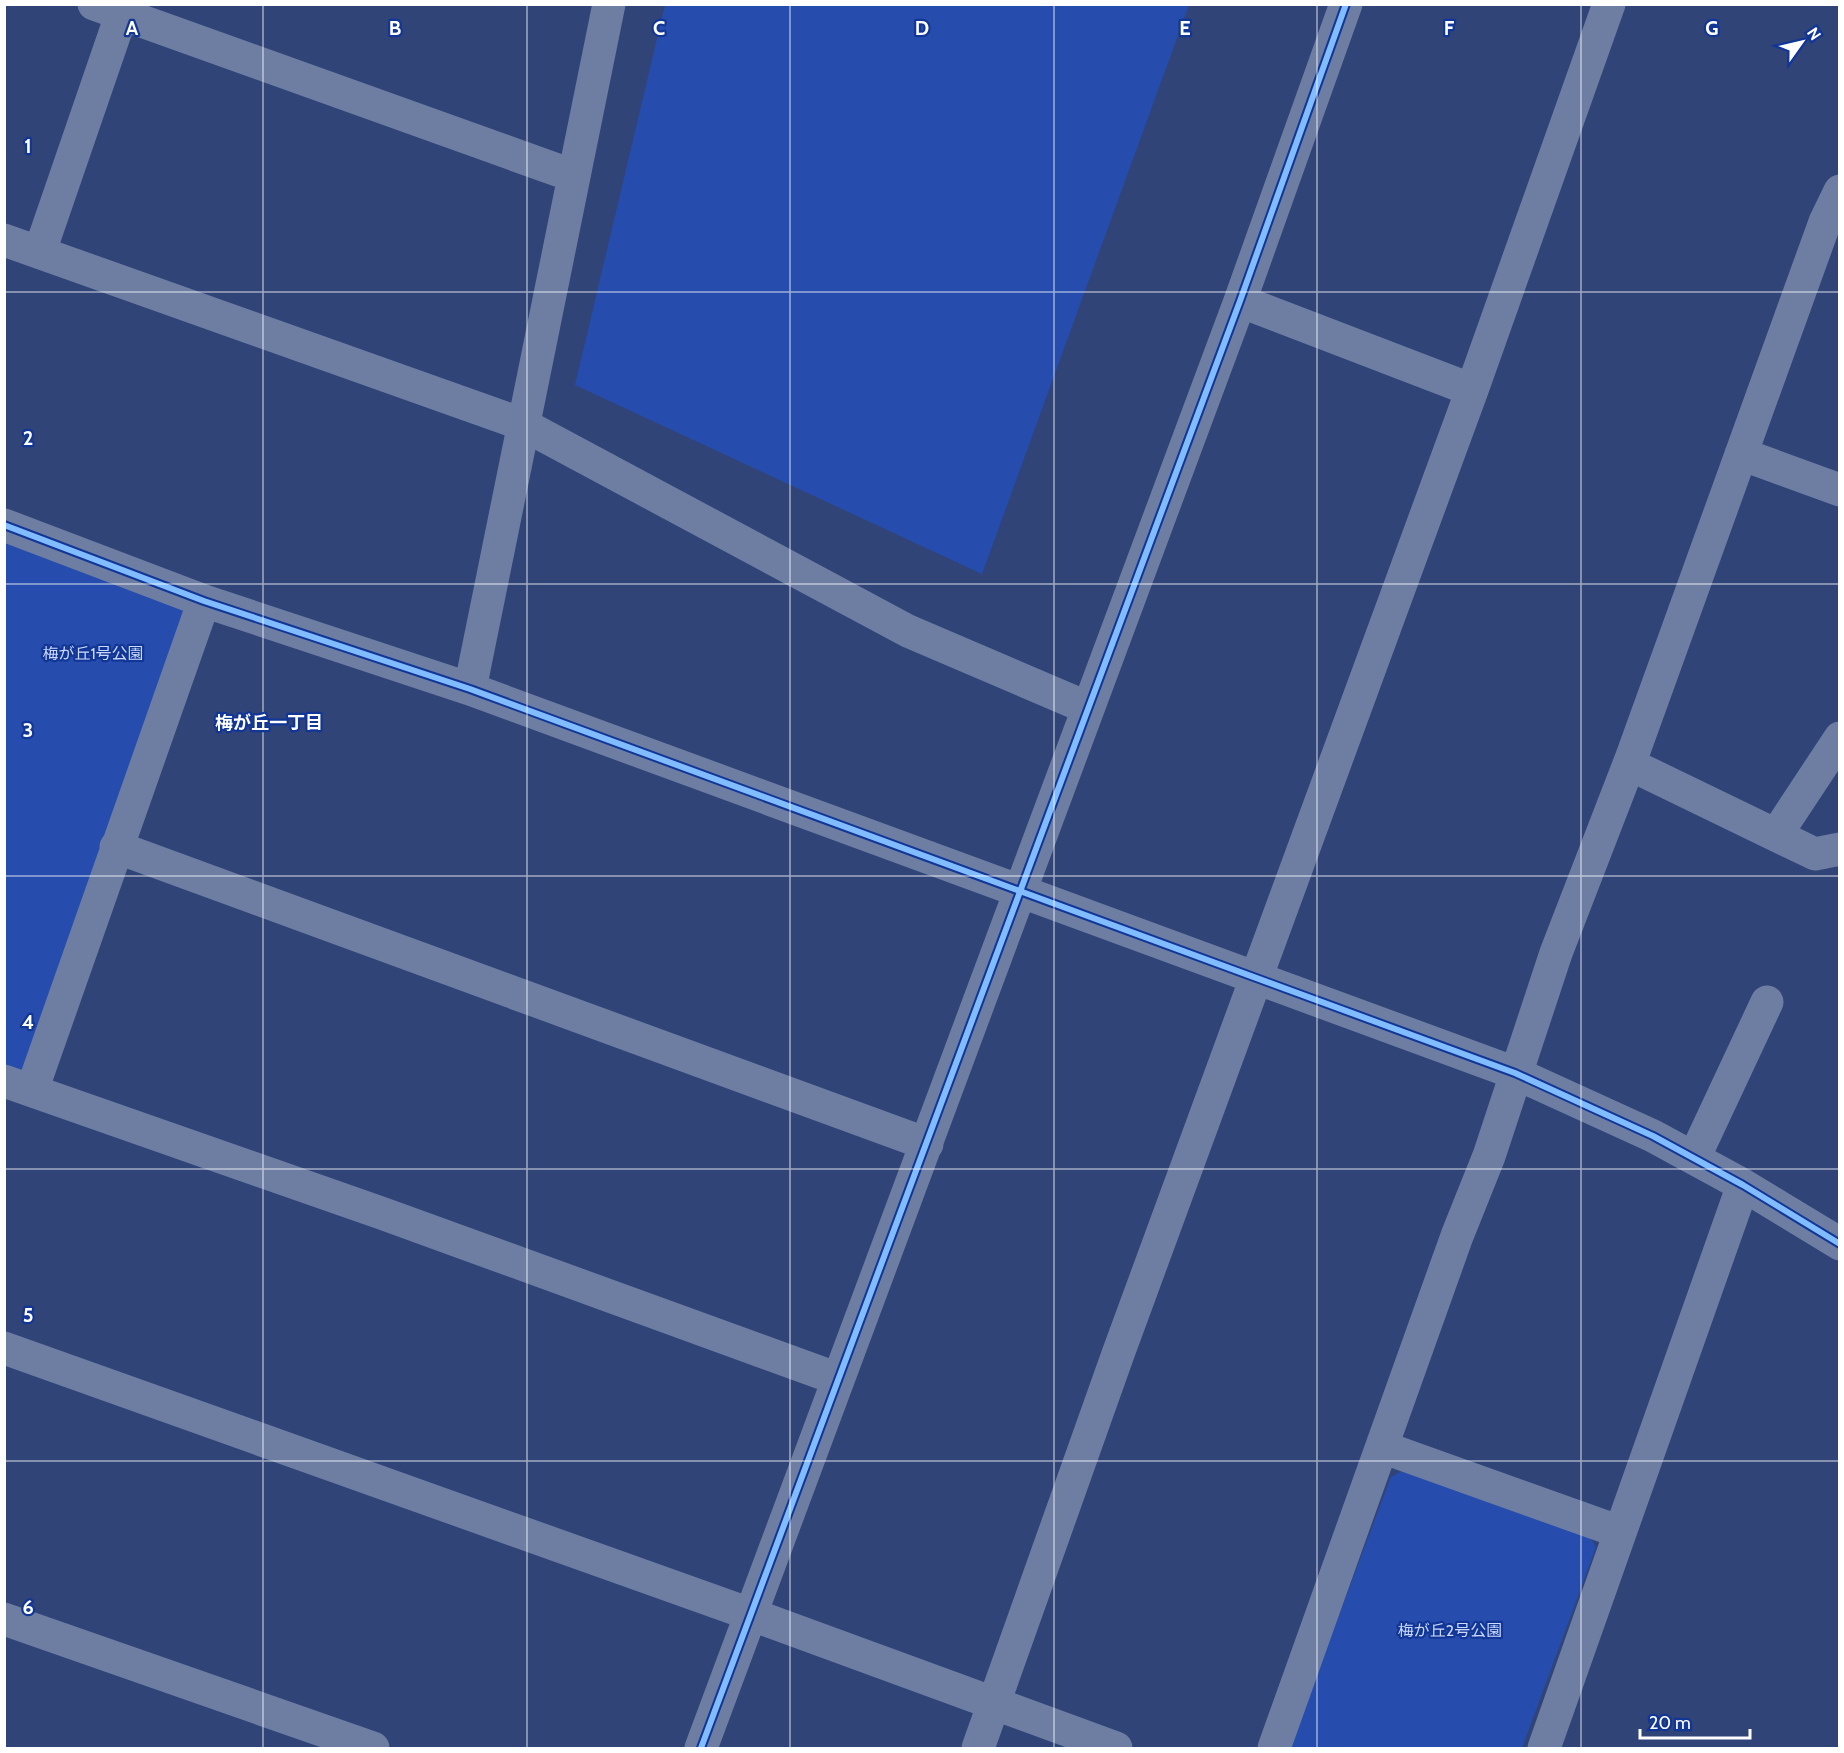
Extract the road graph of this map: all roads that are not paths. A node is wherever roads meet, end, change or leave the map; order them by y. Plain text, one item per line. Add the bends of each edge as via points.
1 (609, 4) edge
2 (1346, 4) edge
3 (1609, 4) edge
4 (114, 8) edge
5 (574, 176) junction
6 (1839, 191) edge
7 (1832, 224) edge
8 (4, 240) edge
9 (40, 251) junction
10 (1240, 301) junction
11 (1472, 390) junction
12 (522, 424) junction
13 (1741, 454) junction
14 (1839, 490) edge
15 (4, 525) edge
16 (204, 601) junction
17 (470, 689) junction
18 (1088, 708) junction
19 (1839, 738) edge
20 (1629, 764) junction
21 (1776, 835) junction
22 (116, 847) junction
23 (1839, 849) edge
24 (1021, 891) junction
25 (1256, 976) junction
26 (1767, 1002) dead end
27 (1515, 1073) junction
28 (18, 1086) edge
29 (927, 1144) junction
30 (1694, 1158) junction
31 (1743, 1185) junction
32 (1839, 1244) edge
33 (4, 1348) edge
34 (838, 1380) junction
35 (1382, 1447) junction
36 (1620, 1532) junction
37 (750, 1614) junction
38 (4, 1619) edge
39 (994, 1704) junction
40 (373, 1749) edge
41 (701, 1749) edge
42 (978, 1749) edge
43 (1116, 1749) edge
44 (1274, 1749) edge
45 (1544, 1749) edge

1 - 5 street
2 - 10 street
3 - 11 street
4 - 5 street
4 - 9 street
5 - 12 street
6 - 7 street
7 - 13 street
8 - 9 street
9 - 12 street
10 - 11 street
10 - 18 street
11 - 25 street
12 - 17 street
12 - 18 street via 908,631
13 - 14 street
13 - 20 street
15 - 16 street
16 - 17 street
16 - 22 street
17 - 24 street
18 - 24 street
19 - 21 street
20 - 21 street
20 - 27 street via 1556,953
21 - 23 street via 1815,854
22 - 28 street
22 - 29 street
24 - 25 street
24 - 29 street
25 - 27 street
25 - 39 street
26 - 30 street
27 - 30 street
27 - 35 street via 1490,1156 1457,1236
28 - 34 street via 384,1214
29 - 34 street
30 - 31 street
31 - 32 street
31 - 36 street
33 - 37 street
34 - 37 street
35 - 36 street
35 - 44 street
36 - 45 street
37 - 39 street
37 - 41 street
38 - 40 street
39 - 42 street
39 - 43 street

